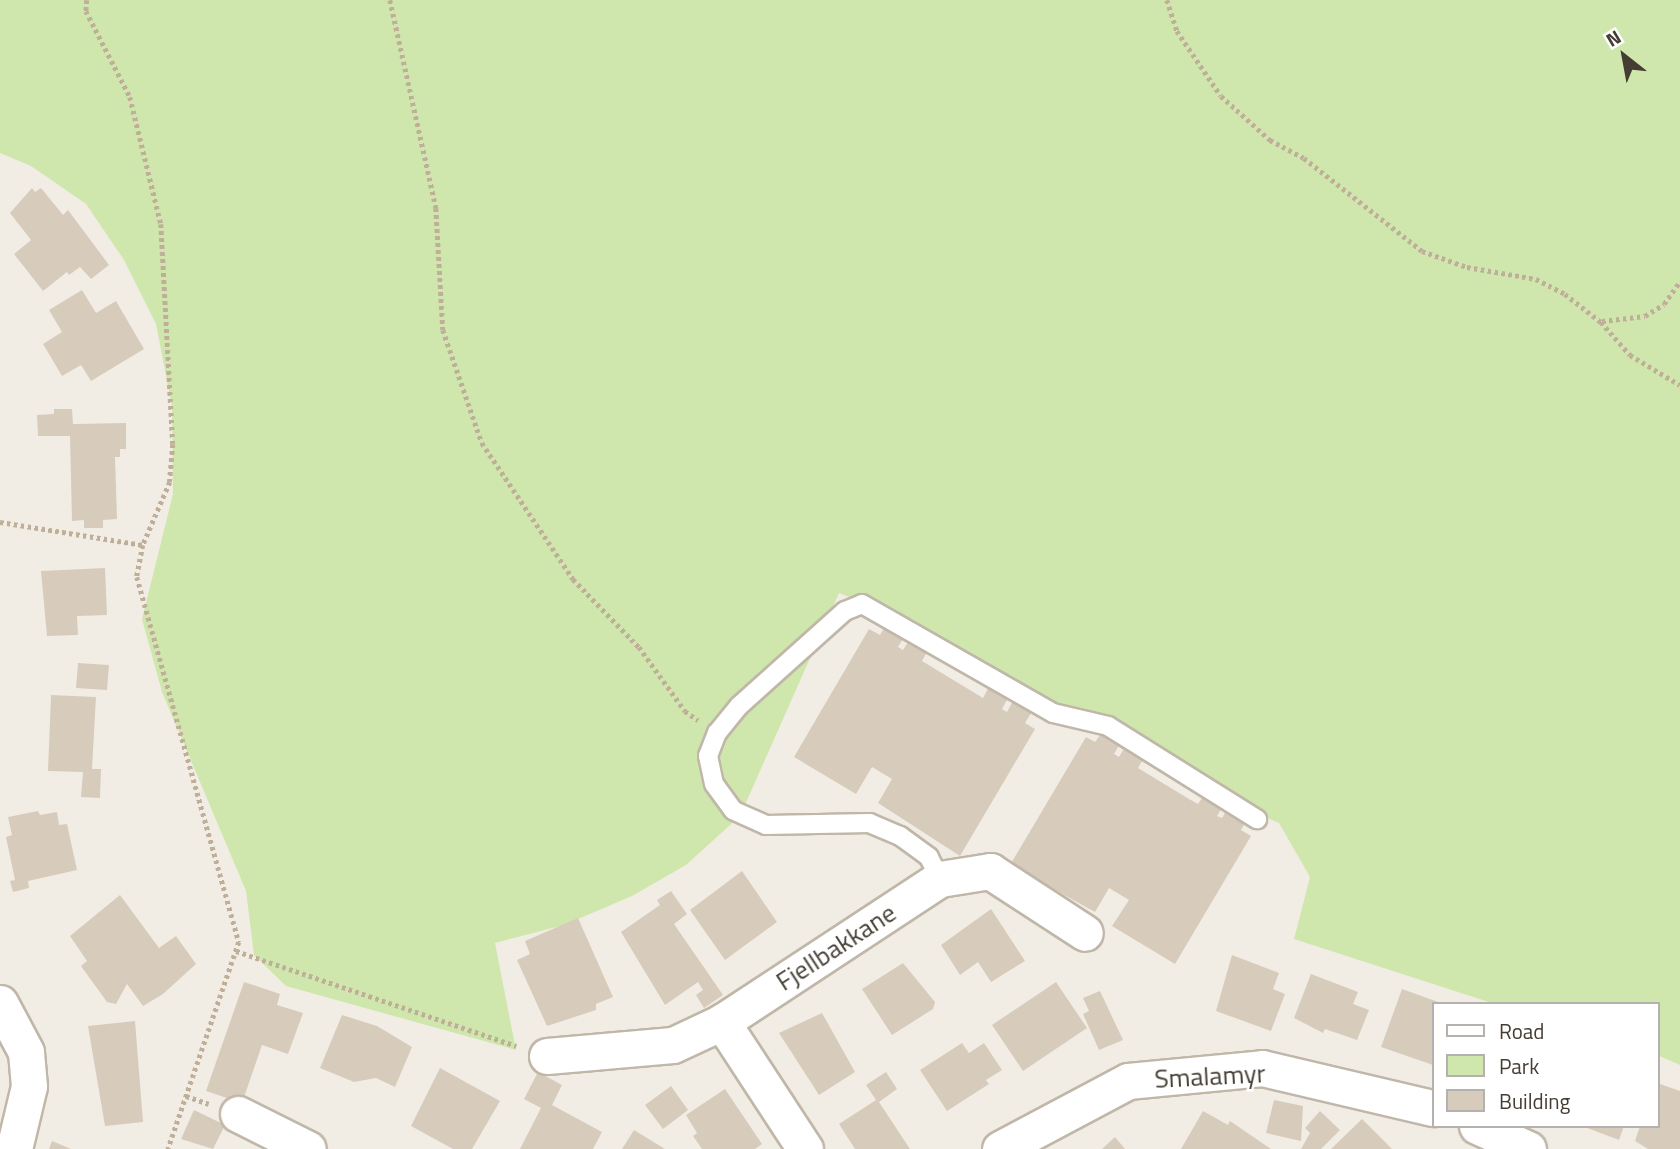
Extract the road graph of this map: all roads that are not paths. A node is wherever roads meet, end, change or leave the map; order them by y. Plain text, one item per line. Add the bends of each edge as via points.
1 (1257, 819) dead end
2 (940, 879) junction
3 (1085, 933) dead end
4 (0, 1003) edge
5 (722, 1023) junction
6 (547, 1056) road end
7 (1432, 1108) edge
8 (237, 1114) dead end
9 (1479, 1135) edge
10 (14, 1149) edge
11 (308, 1149) edge
12 (806, 1149) edge
13 (1000, 1149) edge
14 (1528, 1149) edge

1 - 2 lane via 1108,726 1042,708 862,604 845,611 739,706 717,733 708,756 714,784 733,810 766,825 870,823 900,836 929,857
2 - 3 street, Fjellbakkane via 990,871
2 - 5 street, Fjellbakkane
4 - 10 street via 26,1052 29,1086
5 - 6 street, Fjellbakkane via 673,1045
5 - 12 street
7 - 13 street, Smalamyr via 1262,1068 1249,1069 1128,1081
8 - 11 street
9 - 14 street

